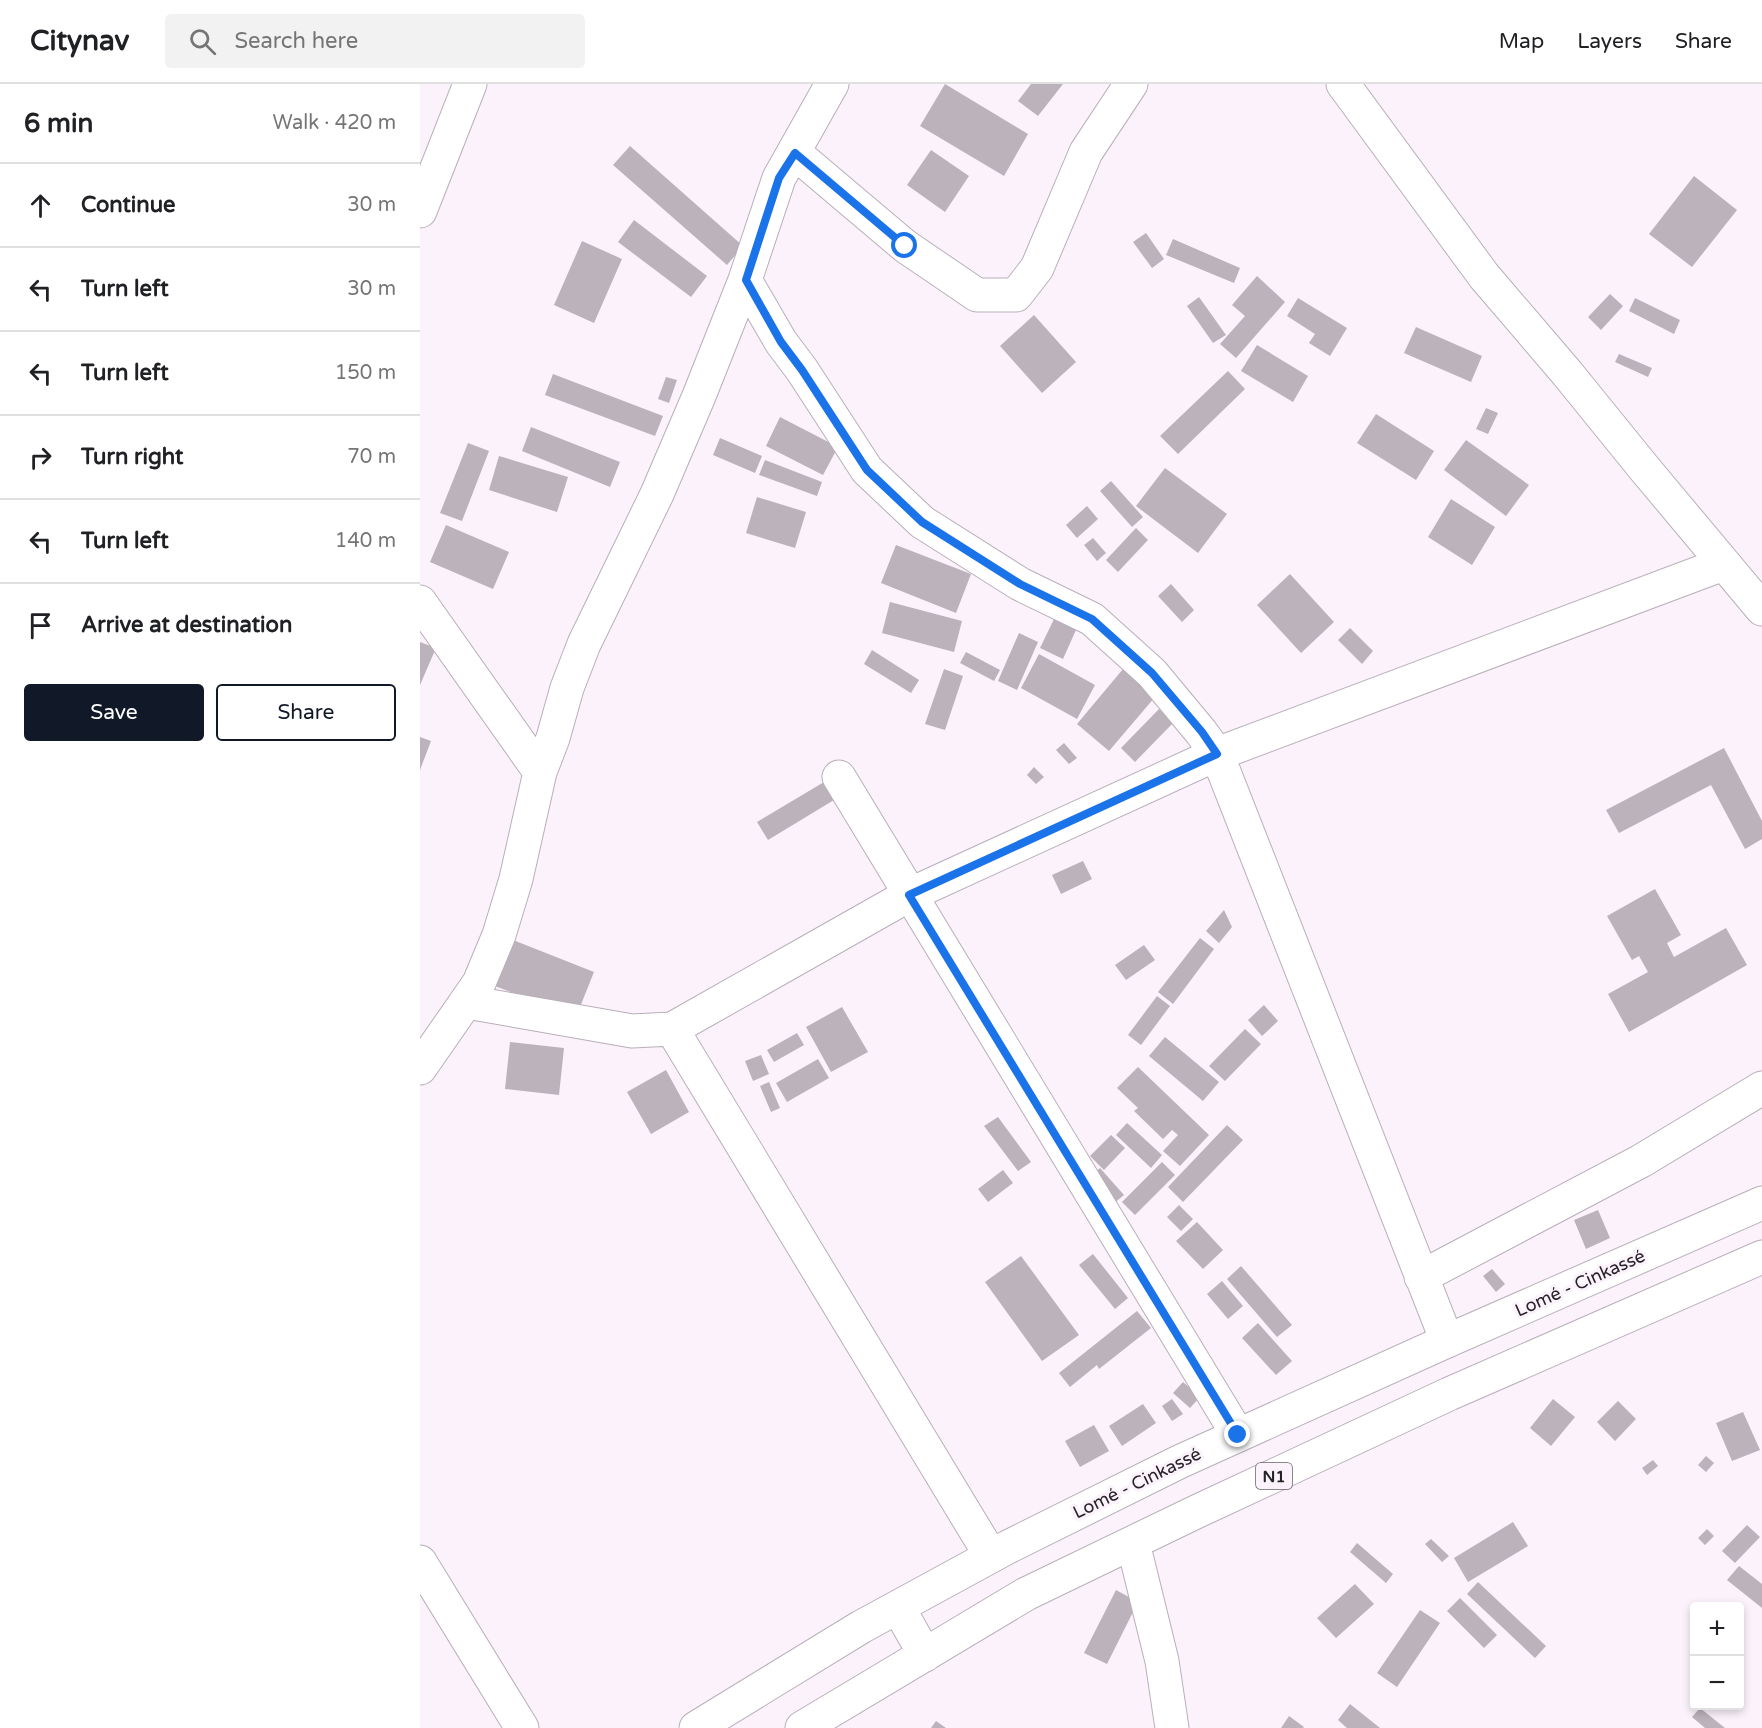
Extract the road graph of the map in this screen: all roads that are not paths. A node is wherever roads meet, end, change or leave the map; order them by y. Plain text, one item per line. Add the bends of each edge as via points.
1 (470, 84) edge
2 (1131, 84) edge
3 (1343, 84) edge
4 (831, 85) edge
5 (795, 153) junction
6 (420, 211) edge
7 (746, 280) junction
8 (1724, 564) junction
9 (420, 602) edge
10 (1762, 609) edge
11 (1217, 754) junction
12 (540, 772) junction
13 (838, 777) dead end
14 (909, 895) junction
15 (467, 1002) junction
16 (672, 1029) junction
17 (420, 1068) edge
18 (1762, 1088) edge
19 (1762, 1203) edge
20 (1727, 1218) junction
21 (1754, 1261) edge
22 (1421, 1277) junction
23 (1447, 1341) junction
24 (1238, 1435) junction
25 (1132, 1543) junction
26 (991, 1556) junction
27 (420, 1562) edge
28 (898, 1607) junction
29 (925, 1655) junction
30 (522, 1728) edge
31 (696, 1728) edge
32 (802, 1728) edge
33 (1172, 1728) edge

1 - 6 main road
2 - 5 main road via 1086,152 1037,268 1016,296 978,295 905,246
3 - 8 main road via 1484,276
4 - 5 main road
5 - 7 main road via 779,178
7 - 11 main road via 781,342 867,470 922,522 1020,584 1092,619 1152,673
7 - 12 main road via 657,494 584,644
8 - 10 main road
8 - 11 main road
9 - 12 main road
11 - 14 main road
11 - 22 main road
12 - 15 main road via 499,935
13 - 14 main road
14 - 16 main road
14 - 24 main road
15 - 16 main road via 632,1031
15 - 17 main road
16 - 26 main road
18 - 22 main road via 1641,1161
19 - 20 main road, Lomé - Cinkassé
20 - 21 main road
20 - 23 main road, Lomé - Cinkassé
21 - 25 main road, N1 via 1449,1394
22 - 23 main road
23 - 24 main road, Lomé - Cinkassé
24 - 26 main road, Lomé - Cinkassé
25 - 29 main road, N1 via 1026,1594
25 - 33 main road via 1162,1661
26 - 28 main road, Lomé - Cinkassé
27 - 30 main road
28 - 29 main road
28 - 31 main road, Lomé - Cinkassé
29 - 32 main road, N1

